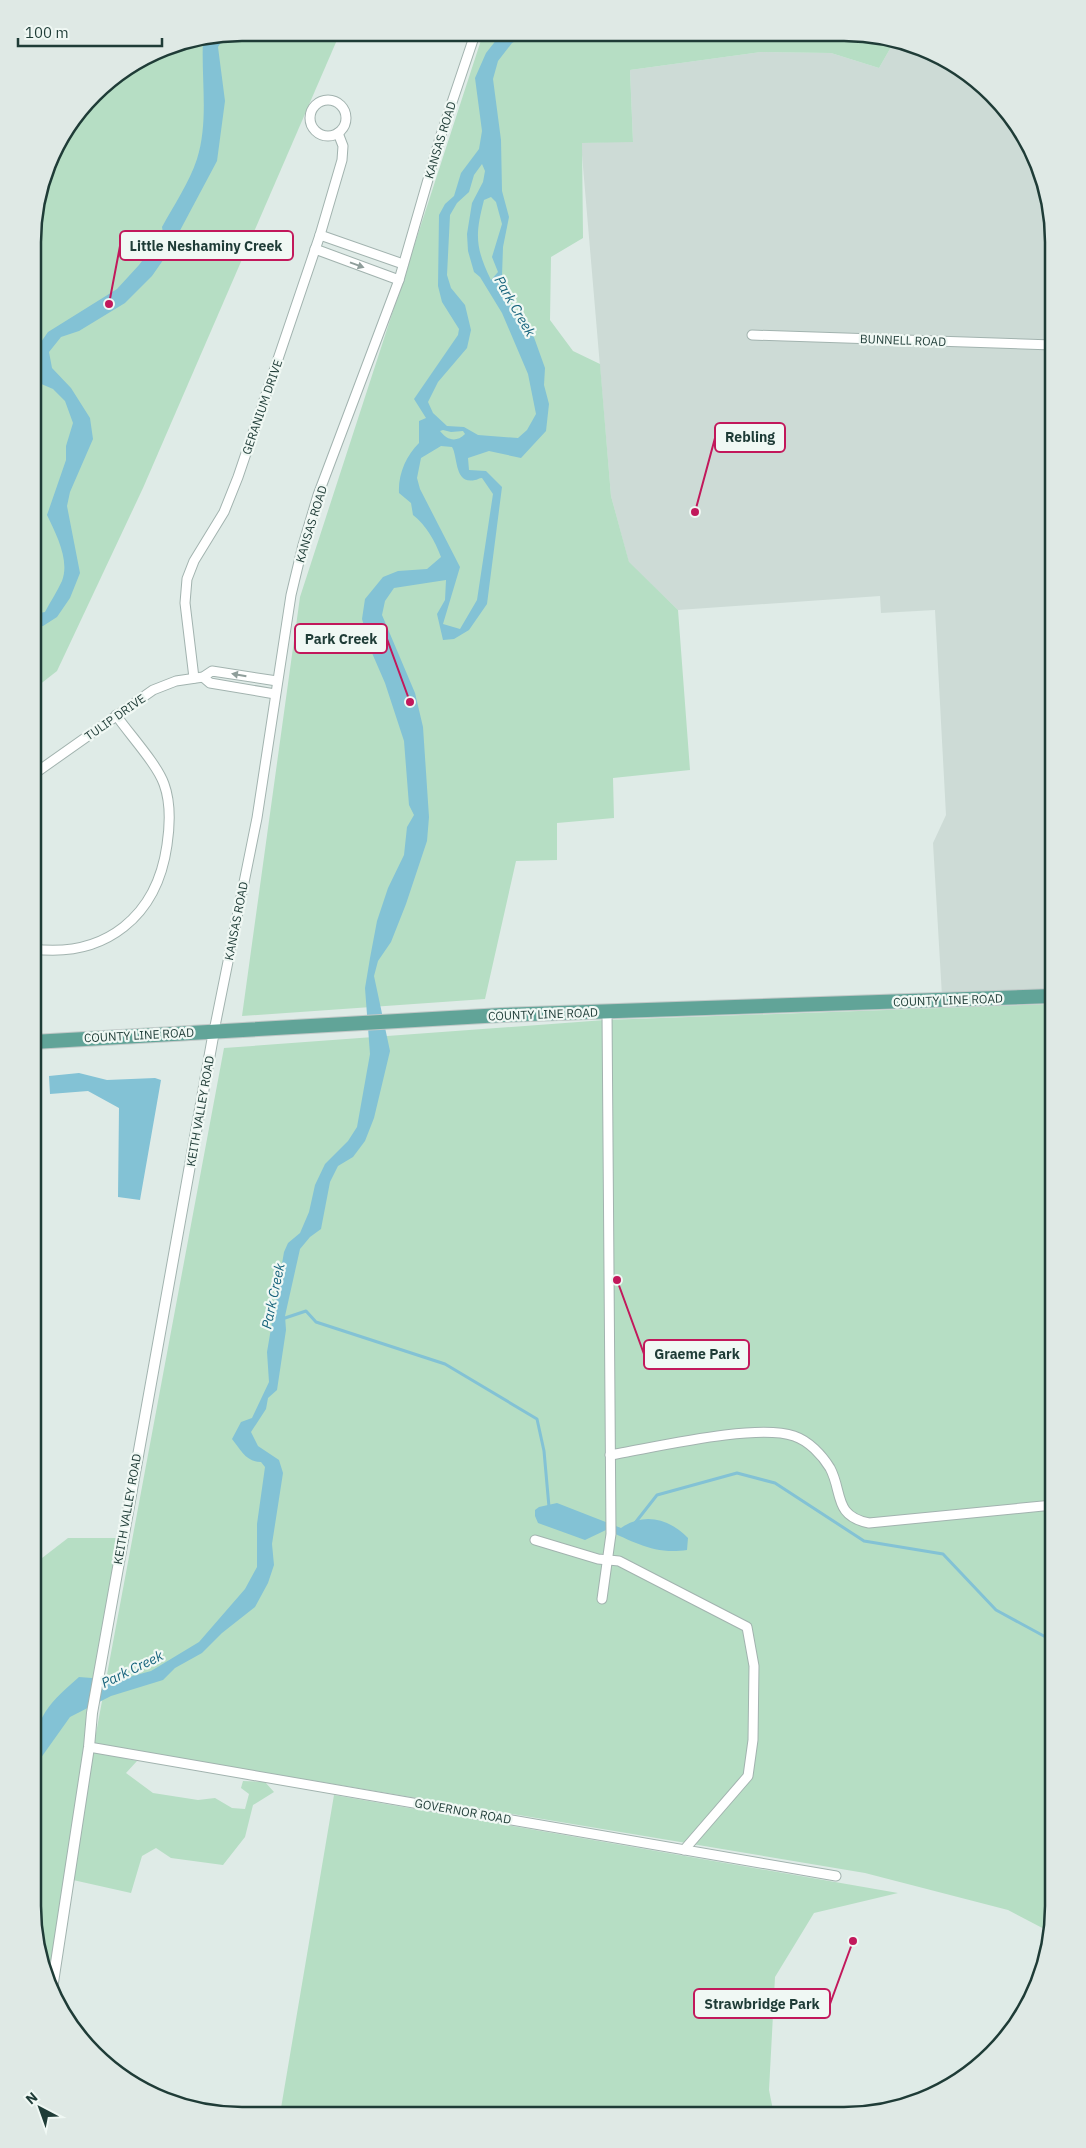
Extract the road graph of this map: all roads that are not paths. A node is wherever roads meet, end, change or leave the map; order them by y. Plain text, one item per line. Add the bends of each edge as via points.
1 (473, 41) edge
2 (338, 133) junction
3 (320, 235) junction
4 (315, 250) junction
5 (403, 264) junction
6 (399, 280) junction
7 (752, 335) dead end
8 (1045, 345) edge
9 (204, 677) junction
10 (194, 678) junction
11 (277, 681) junction
12 (275, 694) junction
13 (116, 715) junction
14 (41, 769) edge
15 (41, 949) edge
16 (1045, 996) edge
17 (607, 1011) junction
18 (214, 1031) junction
19 (41, 1042) edge
20 (610, 1455) junction
21 (1045, 1506) edge
22 (535, 1540) dead end
23 (607, 1559) junction
24 (602, 1599) dead end
25 (89, 1747) junction
26 (684, 1850) junction
27 (836, 1876) dead end
28 (54, 1976) edge

1 - 5 street, KANSAS ROAD
2 - 2 street, GERANIUM DRIVE via 345,123 341,107 326,100 315,106 310,116 312,128 322,135
2 - 3 street, GERANIUM DRIVE via 343,146 342,160
3 - 4 street, GERANIUM DRIVE
3 - 5 street
4 -> 6 street
4 - 10 street, GERANIUM DRIVE via 231,496 187,579 185,604
5 - 6 street, KANSAS ROAD
6 - 11 street, KANSAS ROAD via 310,520 291,595
7 - 8 street, BUNNELL ROAD
9 - 10 street, TULIP DRIVE
11 -> 9 street, TULIP DRIVE via 212,671
9 - 12 street, TULIP DRIVE via 210,683
10 - 13 street, TULIP DRIVE via 153,690
11 - 12 street, KANSAS ROAD
12 - 18 street, KANSAS ROAD via 256,818
13 - 14 street, TULIP DRIVE
13 - 15 street via 164,783 169,830 162,870 143,909 119,932 79,948
16 - 17 main road, COUNTY LINE ROAD
17 - 18 main road, COUNTY LINE ROAD
17 - 20 street
18 - 19 main road, COUNTY LINE ROAD
18 - 25 street, KEITH VALLEY ROAD via 92,1713
20 - 21 street via 742,1434 772,1433 794,1436 810,1445 831,1470 841,1506 868,1523
20 - 23 street via 611,1534
22 - 23 street
23 - 24 street
23 - 26 street via 619,1561 747,1627 754,1666 753,1740 748,1776
25 - 26 street, GOVERNOR ROAD
25 - 28 street, KEITH VALLEY ROAD
26 - 27 street, GOVERNOR ROAD

